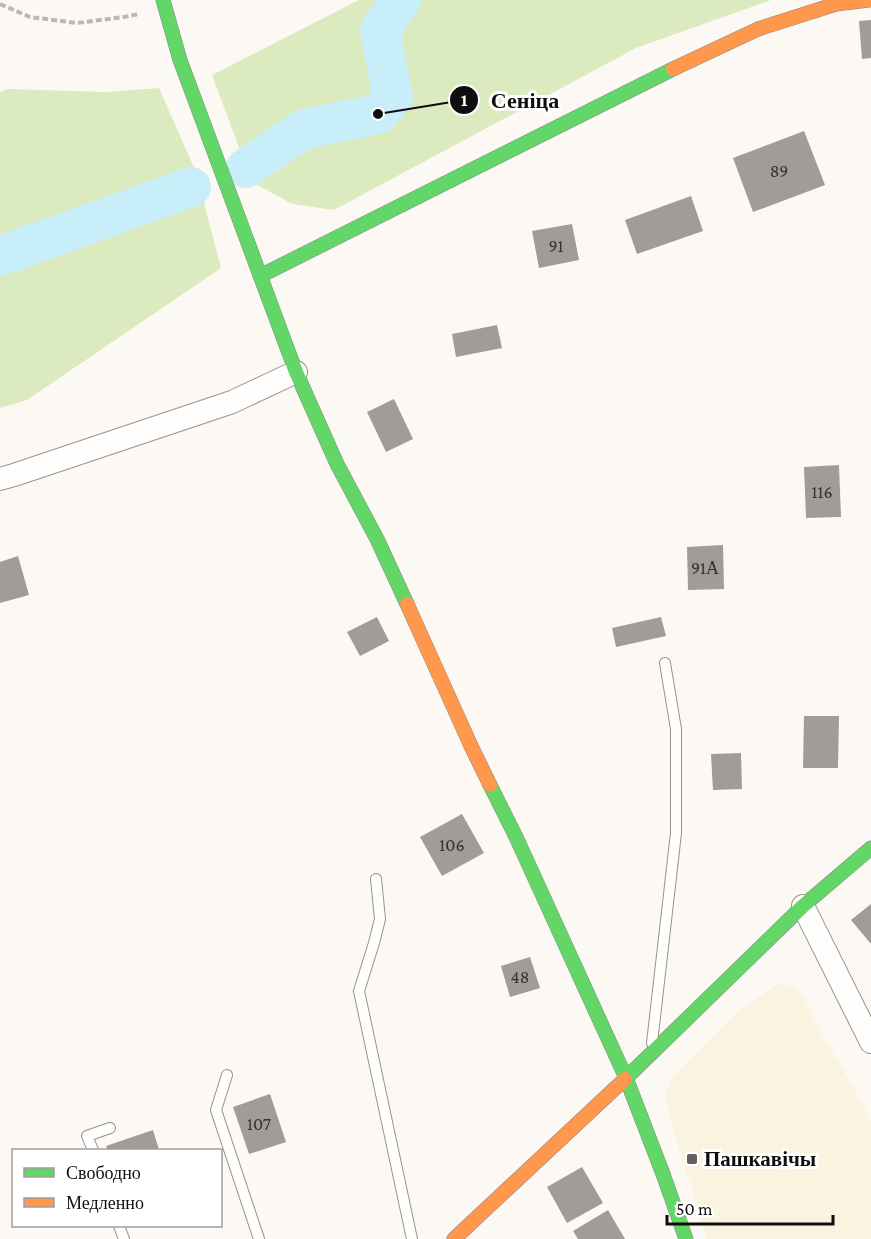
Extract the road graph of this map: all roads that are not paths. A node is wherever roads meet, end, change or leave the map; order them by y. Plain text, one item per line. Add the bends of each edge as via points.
1 (869, 0) edge
2 (163, 4) edge
3 (260, 276) junction
4 (296, 372) junction
5 (0, 479) edge
6 (666, 663) dead end
7 (871, 848) edge
8 (376, 879) dead end
9 (803, 906) junction
10 (871, 1042) edge
11 (651, 1052) junction
12 (227, 1075) dead end
13 (626, 1078) junction
14 (110, 1128) dead end
15 (93, 1149) edge
16 (259, 1239) edge
17 (411, 1239) edge
18 (454, 1239) edge
19 (686, 1239) edge

1 - 3 street via 836,4 758,29
2 - 3 street
3 - 4 street
4 - 5 street via 232,402
4 - 13 street
6 - 11 lane via 676,729 676,833
7 - 9 street
8 - 17 lane via 380,920 359,991
9 - 10 street
9 - 11 street
11 - 13 street
12 - 16 lane via 216,1110
13 - 18 street
13 - 19 street
14 - 15 lane via 87,1136

